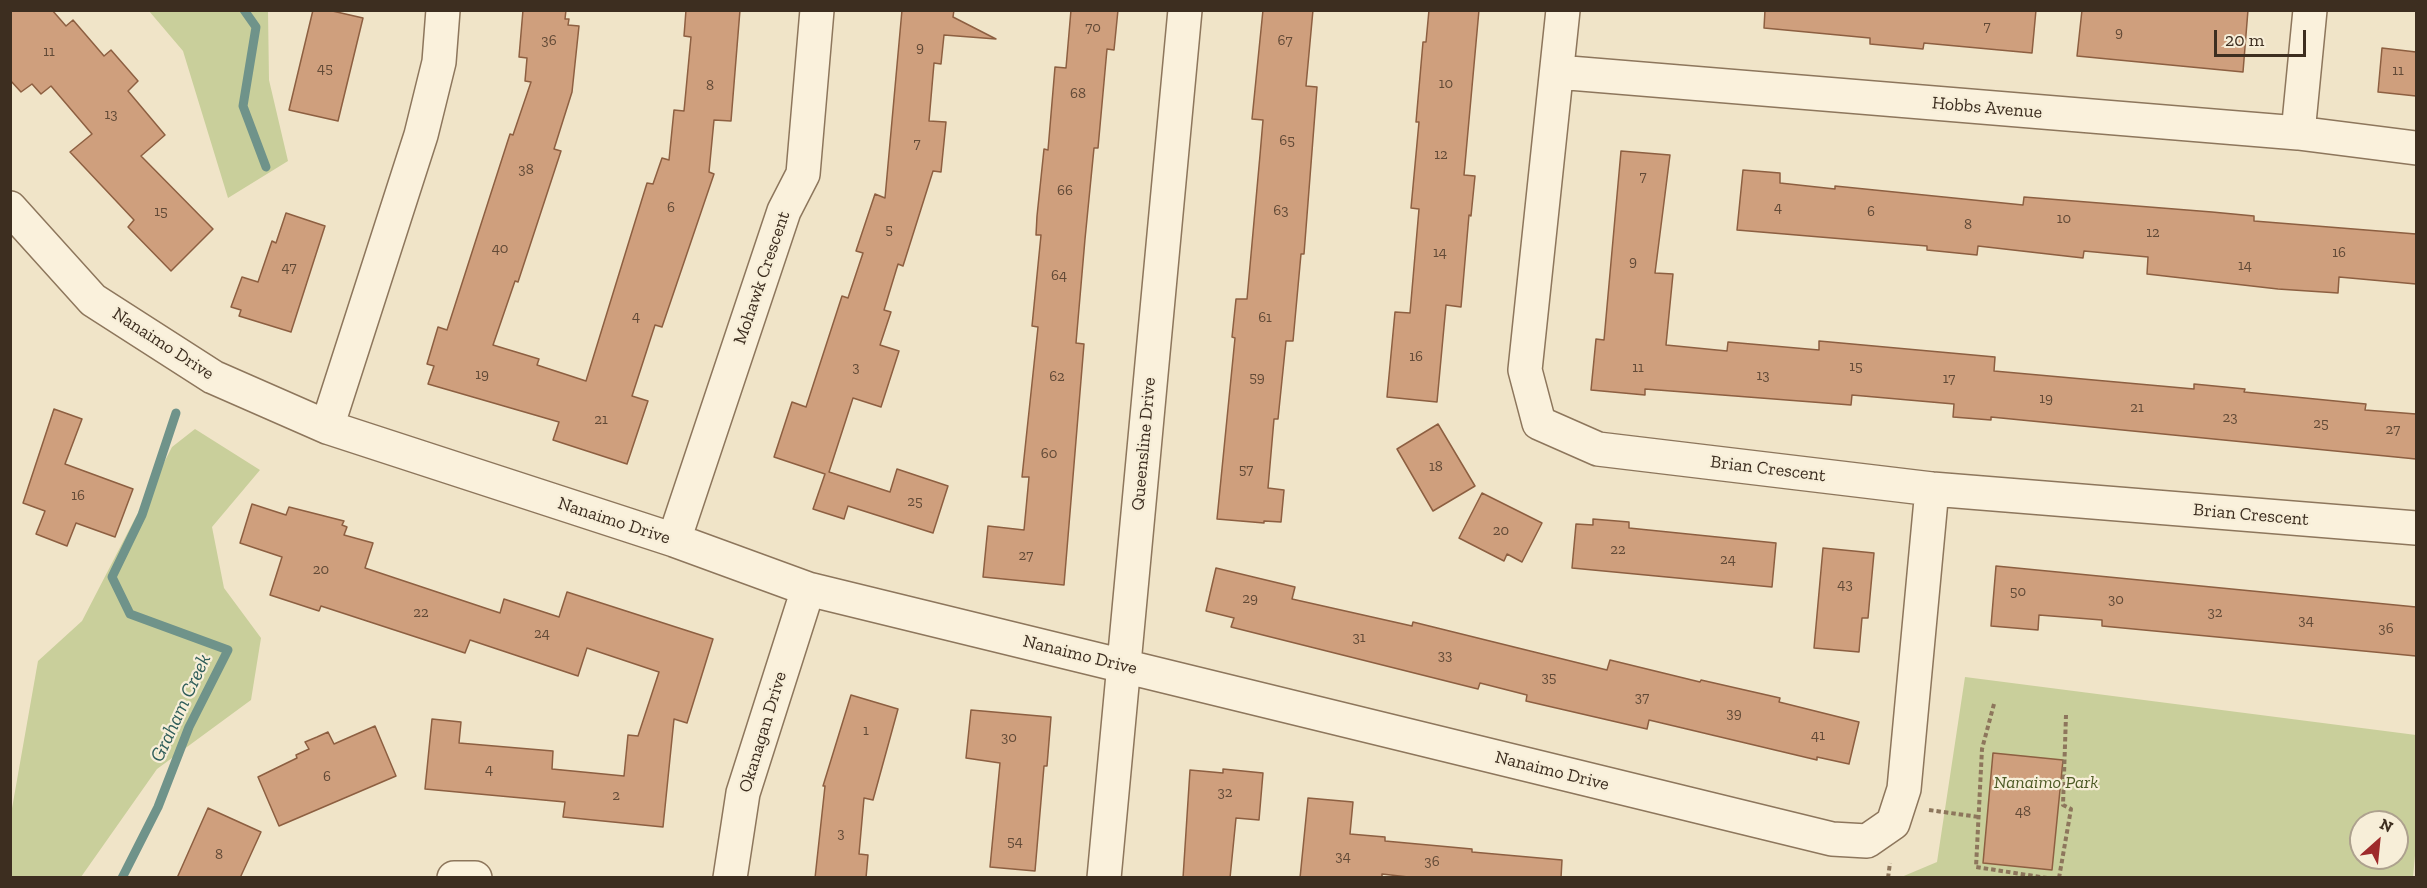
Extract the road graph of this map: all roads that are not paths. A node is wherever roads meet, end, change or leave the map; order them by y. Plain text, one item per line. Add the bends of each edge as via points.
1 (443, 10) edge
2 (817, 10) edge
3 (1185, 10) edge
4 (1563, 10) edge
5 (2310, 10) edge
6 (1557, 72) junction
7 (2298, 133) junction
8 (2416, 148) edge
9 (10, 208) edge
10 (327, 427) junction
11 (1932, 489) junction
12 (2416, 528) edge
13 (674, 540) junction
14 (808, 589) junction
15 (1124, 666) junction
16 (453, 878) edge
17 (475, 878) edge
18 (730, 878) edge
19 (1104, 878) edge

1 - 10 street via 439,62 421,135
2 - 13 street, Mohawk Crescent via 803,174 784,211
3 - 15 street, Queensline Drive
4 - 6 street, Brian Crescent
5 - 7 street
6 - 7 street, Hobbs Avenue
6 - 11 street, Brian Crescent via 1525,370 1539,423 1598,449
7 - 8 street, Hobbs Avenue
9 - 10 street, Nanaimo Drive via 93,300 213,377
10 - 13 street, Nanaimo Drive
11 - 12 street, Brian Crescent
11 - 15 street, Nanaimo Drive via 1904,789 1893,823 1867,841 1832,839
13 - 14 street, Nanaimo Drive
14 - 15 street, Nanaimo Drive
14 - 18 street, Okanagan Drive via 743,793
15 - 19 street, Queensline Drive
16 - 17 street

